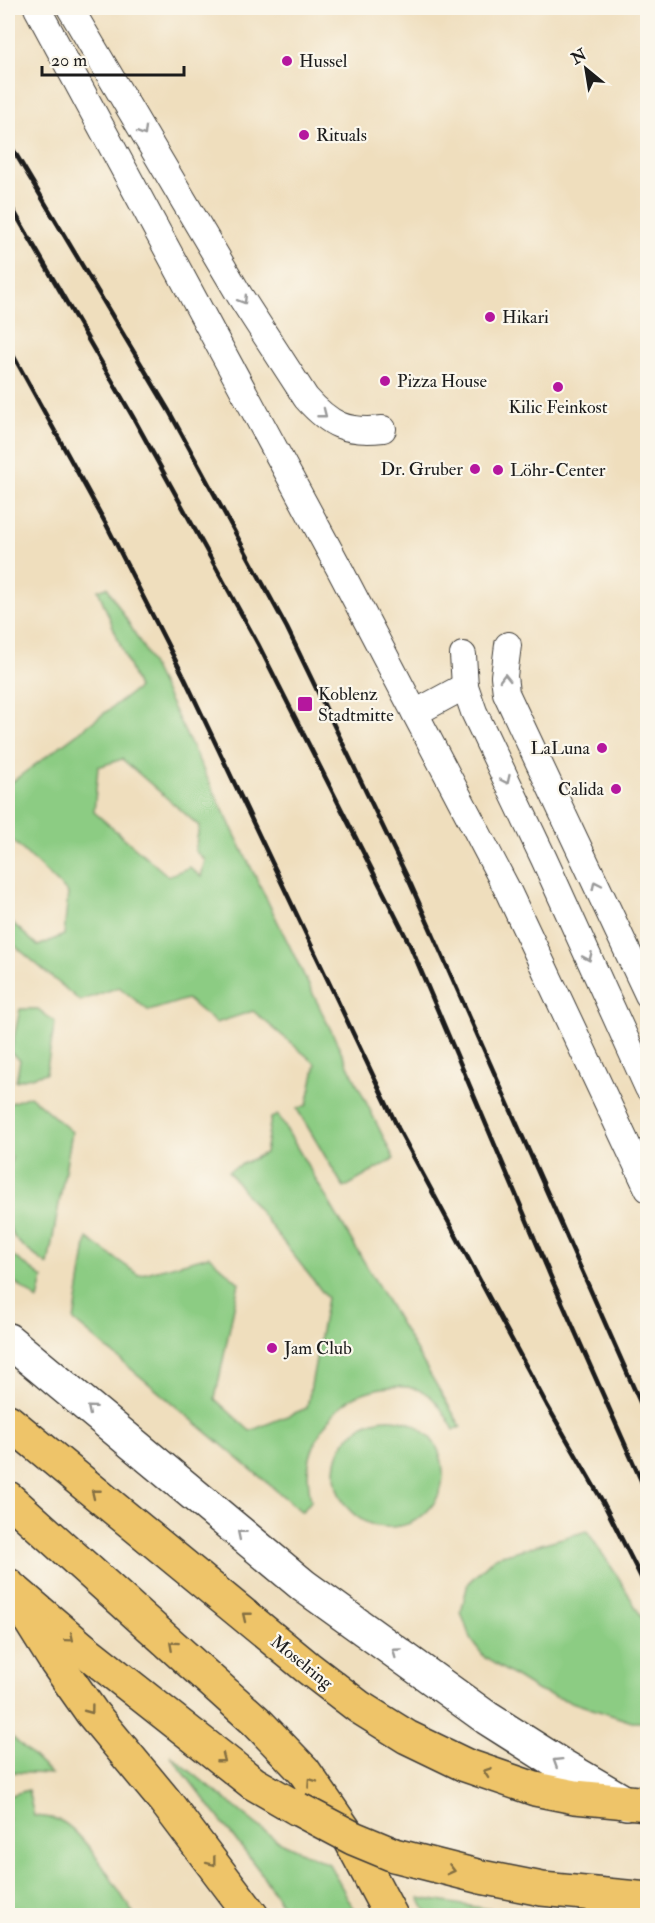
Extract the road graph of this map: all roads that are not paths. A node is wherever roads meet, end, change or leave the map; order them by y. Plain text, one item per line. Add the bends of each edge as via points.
1 (37, 8) edge
2 (70, 8) edge
3 (382, 429) dead end
4 (508, 645) dead end
5 (463, 655) dead end
6 (465, 686) junction
7 (415, 712) junction
8 (648, 995) edge
9 (648, 1088) edge
10 (638, 1146) edge
11 (648, 1189) edge
12 (8, 1340) edge
13 (8, 1421) edge
14 (8, 1498) edge
15 (8, 1585) edge
16 (637, 1803) edge
17 (648, 1899) edge
18 (252, 1916) edge
19 (391, 1916) edge

1 - 7 lane
2 -> 3 lane via 234,286 306,398 318,412 348,429
8 -> 4 lane via 506,693
5 - 6 lane
6 - 7 lane
6 -> 9 lane
7 - 10 lane
10 - 11 lane
16 -> 12 street via 561,1765 487,1718 304,1586
16 -> 13 main road, Moselring via 535,1789 465,1765 407,1737 307,1667
19 -> 14 main road via 348,1834 304,1772 249,1714
15 -> 17 main road, bridge via 253,1784 353,1838 394,1855 481,1877 542,1889
15 -> 18 main road via 92,1713

